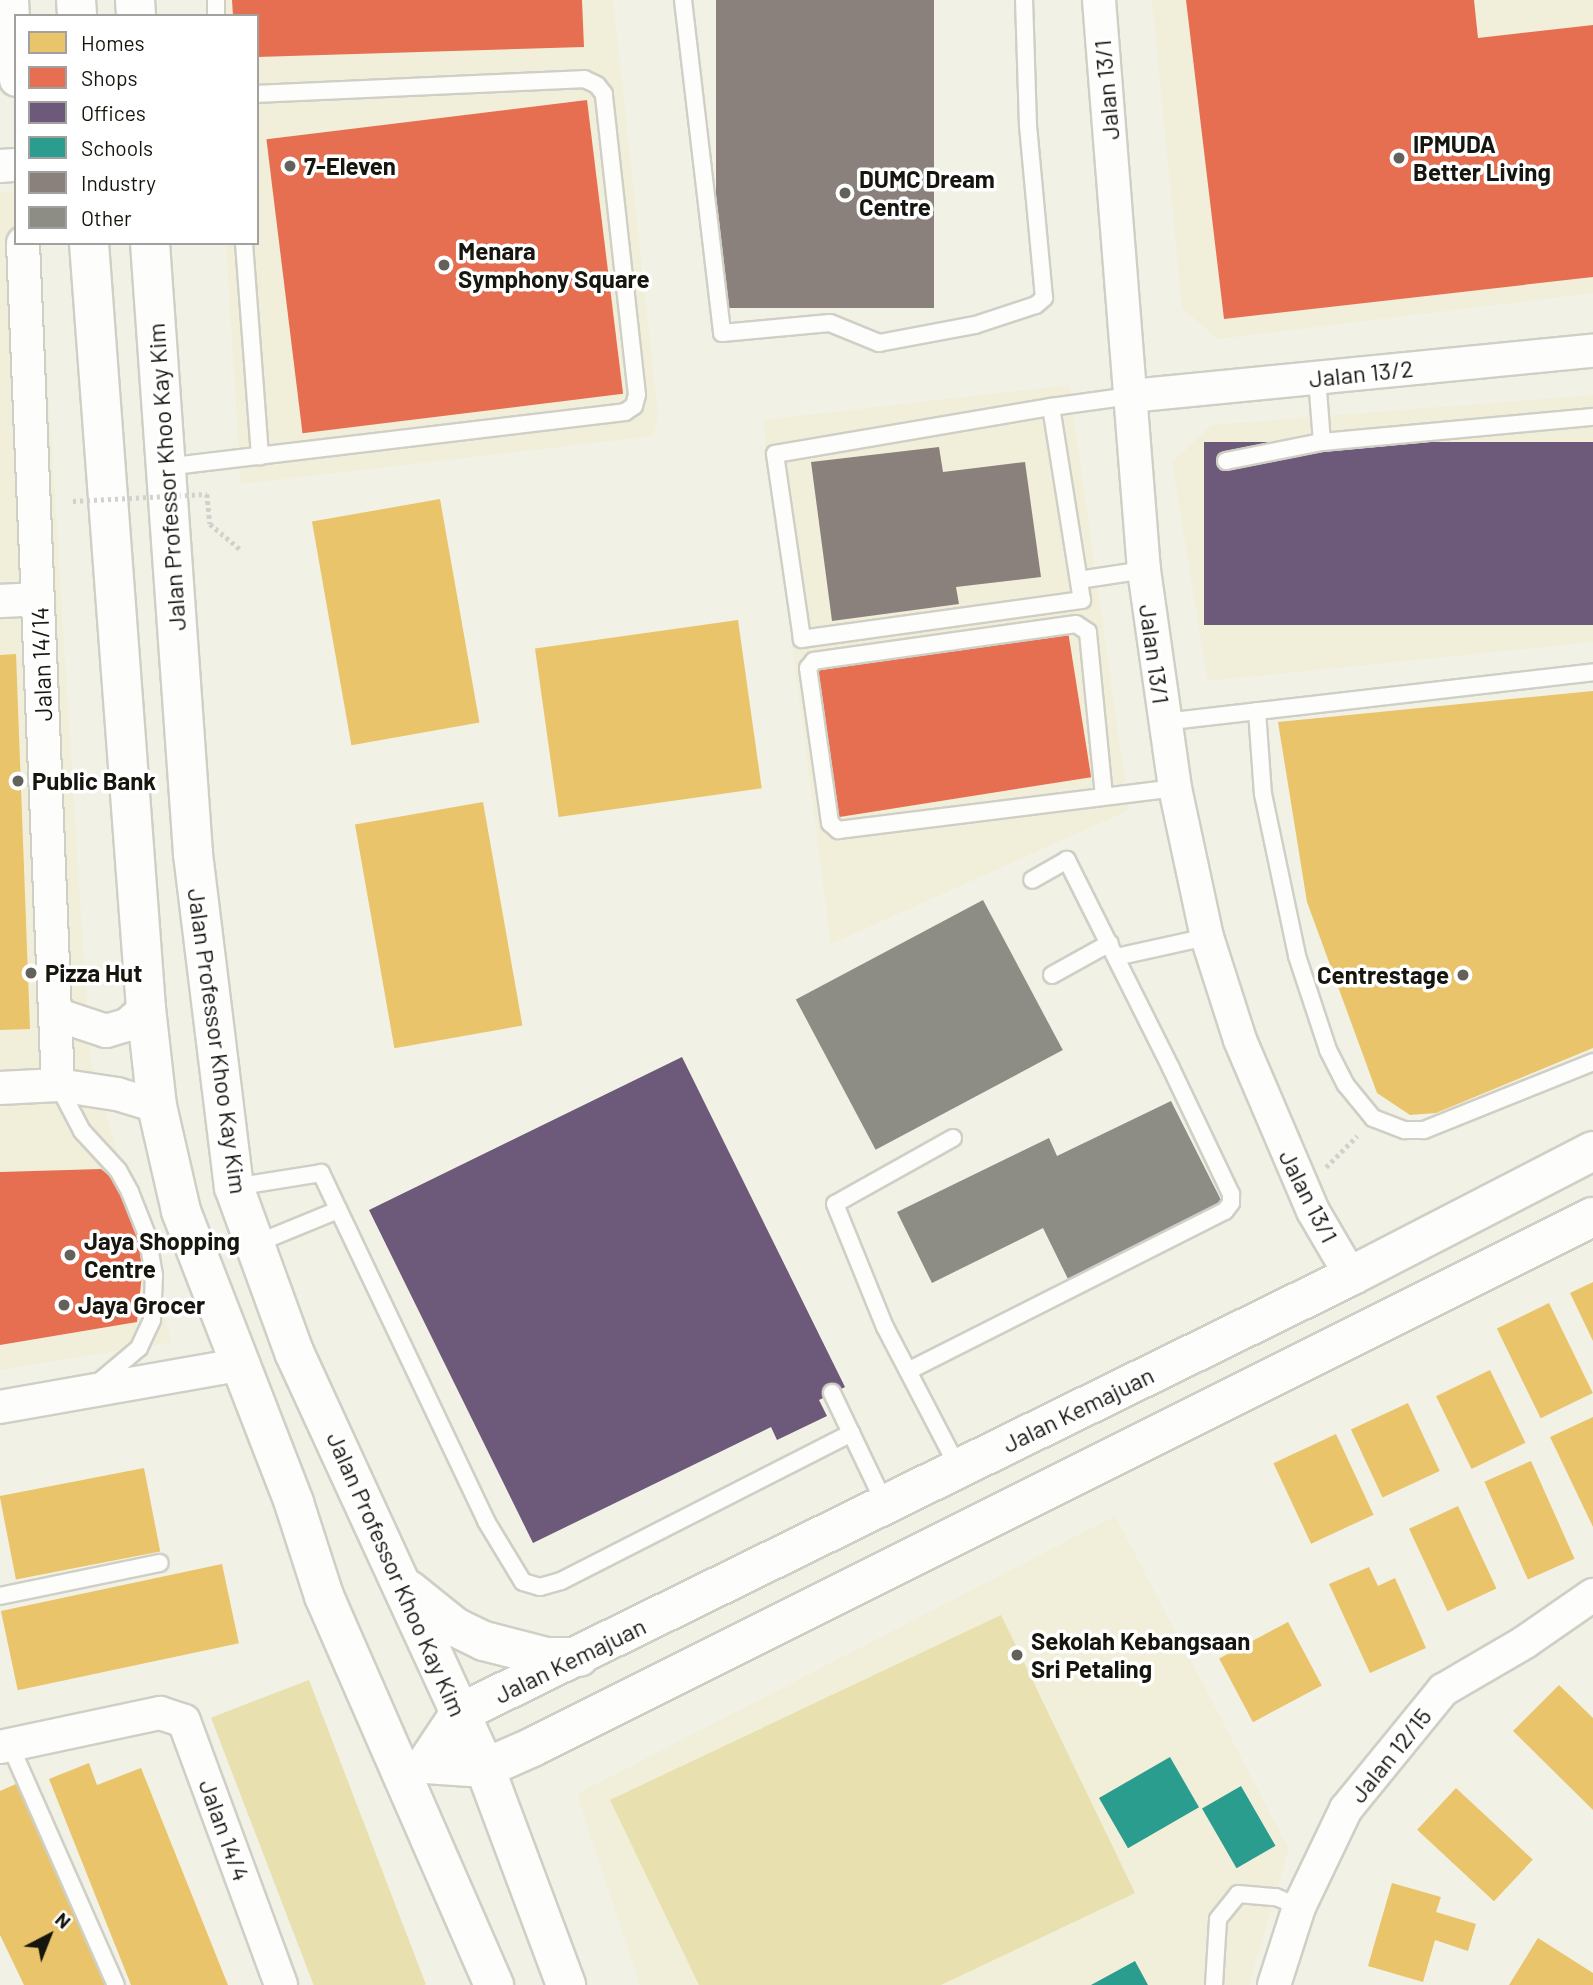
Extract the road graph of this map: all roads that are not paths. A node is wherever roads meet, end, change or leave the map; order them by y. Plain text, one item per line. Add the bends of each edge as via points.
1 (12, 0) edge
2 (684, 0) edge
3 (1024, 0) edge
4 (1098, 0) edge
5 (14, 40) edge
6 (259, 94) edge
7 (23, 245) edge
8 (89, 245) edge
9 (150, 245) edge
10 (244, 245) edge
11 (1593, 351) edge
12 (1317, 378) junction
13 (1130, 396) junction
14 (1051, 407) junction
15 (1593, 417) edge
16 (1322, 442) junction
17 (260, 456) junction
18 (1226, 461) dead end
19 (164, 467) junction
20 (1144, 570) junction
21 (1079, 580) junction
22 (38, 599) junction
23 (0, 601) edge
24 (1593, 672) edge
25 (1257, 711) junction
26 (1164, 722) junction
27 (1175, 788) junction
28 (1104, 796) junction
29 (1032, 880) dead end
30 (1207, 937) junction
31 (1113, 950) junction
32 (1052, 975) dead end
33 (146, 1008) junction
34 (55, 1014) junction
35 (1593, 1062) edge
36 (58, 1085) junction
37 (0, 1088) edge
38 (157, 1106) junction
39 (953, 1138) dead end
40 (1593, 1151) edge
41 (234, 1187) junction
42 (338, 1210) junction
43 (1593, 1217) edge
44 (255, 1244) junction
45 (1351, 1276) junction
46 (239, 1364) junction
47 (910, 1370) junction
48 (87, 1393) junction
49 (832, 1393) dead end
50 (0, 1407) edge
51 (851, 1433) junction
52 (958, 1468) junction
53 (294, 1503) junction
54 (885, 1504) junction
55 (843, 1523) junction
56 (160, 1563) dead end
57 (869, 1578) junction
58 (405, 1586) junction
59 (1593, 1595) edge
60 (0, 1596) edge
61 (579, 1657) junction
62 (460, 1713) junction
63 (5, 1746) edge
64 (426, 1764) junction
65 (485, 1768) junction
66 (1299, 1907) junction
67 (116, 1985) edge
68 (281, 1985) edge
69 (494, 1985) edge
70 (516, 1985) edge
71 (566, 1985) edge
72 (1214, 1985) edge
73 (1274, 1985) edge

1 - 5 street
2 - 3 lane via 722,333 830,323 879,342 975,325 1036,305 1044,298 1028,126
4 - 13 street, Jalan 13/1
6 - 17 lane via 584,79 597,85 604,94 637,395 634,406 625,412
7 - 22 street, Jalan 14/14
8 - 33 main road
9 - 19 main road, Jalan Professor Khoo Kay Kim
10 - 17 lane
11 - 12 street, Jalan 13/2
12 - 13 street, Jalan 13/2
12 - 16 lane
13 - 14 lane
13 - 20 street, Jalan 13/1
14 - 21 lane
14 - 21 lane via 775,454 802,639 1082,600
15 - 16 lane
16 - 18 lane
17 - 19 lane
19 - 41 main road, Jalan Professor Khoo Kay Kim via 193,854
20 - 21 lane
20 - 26 street, Jalan 13/1
22 - 23 street
22 - 34 street, Jalan 14/14
24 - 25 lane
25 - 26 lane
25 - 35 lane via 1264,794 1297,956 1328,1050 1346,1085 1373,1118 1405,1130 1424,1130
26 - 27 street, Jalan 13/1
27 - 28 lane
27 - 30 street, Jalan 13/1
28 - 28 lane via 1088,632 1076,624 814,661 808,668 830,823 838,830
29 - 31 lane via 1067,860
30 - 31 lane
30 - 45 street, Jalan 13/1 via 1276,1130 1313,1211
31 - 32 lane
31 - 47 lane via 1231,1194 1230,1203 1225,1211
33 - 34 street via 127,1025 106,1031
33 - 38 main road
34 - 36 street, Jalan 14/14
36 - 37 street
36 - 38 street
36 - 48 lane via 82,1131 118,1170 130,1192 147,1234 154,1275 152,1320 139,1348
38 - 46 main road via 181,1211
39 - 47 lane via 835,1204 885,1328
40 - 45 main road, Jalan Kemajuan
41 - 42 lane via 321,1173
41 - 44 main road, Jalan Professor Khoo Kay Kim
42 - 44 lane
42 - 51 lane via 486,1521 523,1582 540,1587 561,1581
43 - 57 main road
44 - 58 main road, Jalan Professor Khoo Kay Kim via 294,1352
45 - 52 main road, Jalan Kemajuan
46 - 48 street
46 - 53 main road
47 - 52 lane
48 - 50 street
49 - 51 lane
51 - 54 lane
52 - 54 main road, Jalan Kemajuan
53 - 64 main road via 346,1589
53 - 69 main road via 324,1596
54 - 55 main road, Jalan Kemajuan
55 - 57 main road via 844,1556
55 - 61 main road, Jalan Kemajuan
56 - 60 lane
57 - 65 main road
58 - 61 main road via 455,1627 484,1641 547,1657
58 - 62 main road, Jalan Professor Khoo Kay Kim
59 - 66 street, Jalan 12/15 via 1525,1643 1443,1690 1346,1809
61 - 62 main road, Jalan Kemajuan
62 - 64 main road
62 - 65 main road, Jalan Professor Khoo Kay Kim
63 - 67 lane
63 - 68 street, Jalan 14/4 via 169,1713 188,1729
64 - 65 main road
64 - 70 main road
65 - 71 main road, Jalan Professor Khoo Kay Kim
66 - 72 lane via 1276,1897 1238,1894 1218,1919
66 - 73 street, Jalan 12/15

